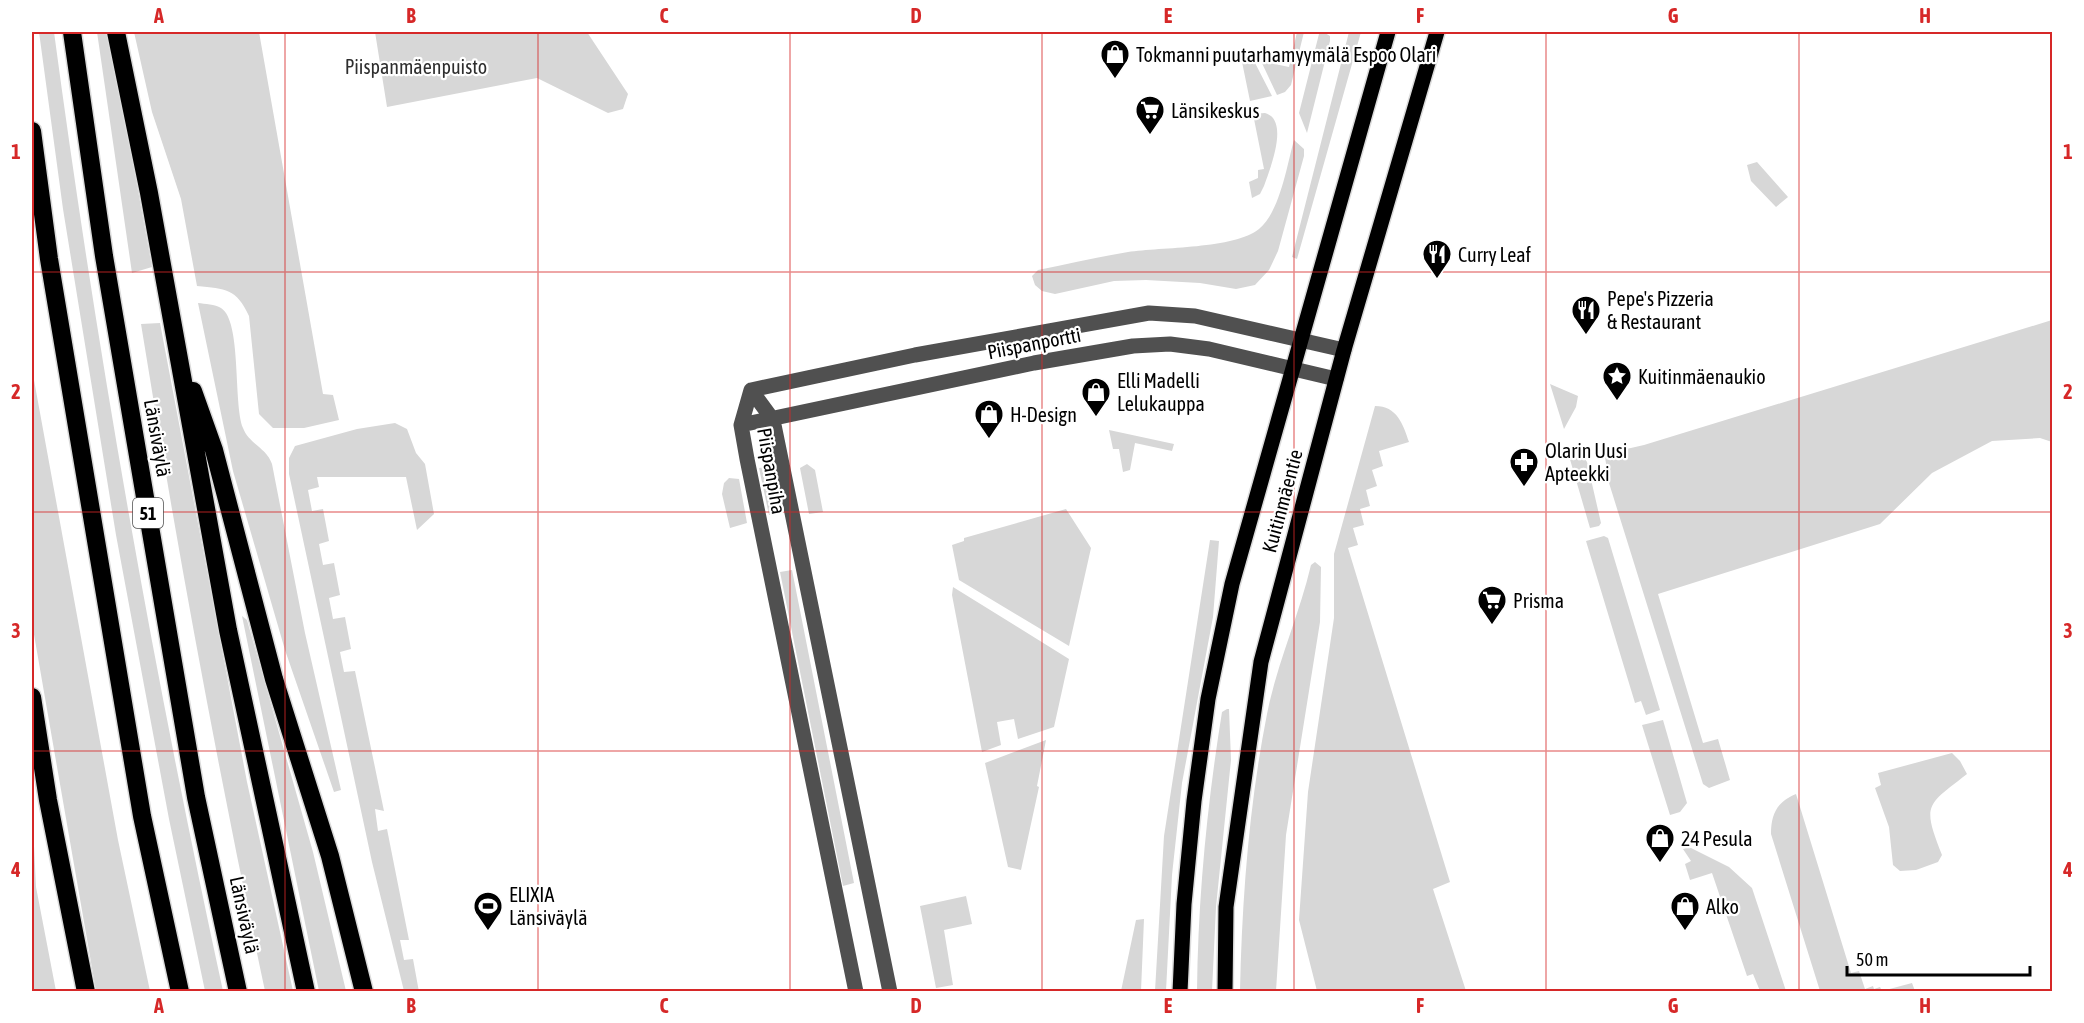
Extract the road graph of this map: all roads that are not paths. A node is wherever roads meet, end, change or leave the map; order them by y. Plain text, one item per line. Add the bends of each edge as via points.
1 (72, 32) edge
2 (116, 32) edge
3 (1388, 32) edge
4 (1437, 32) edge
5 (32, 131) edge
6 (1300, 340) junction
7 (177, 345) junction
8 (1344, 350) junction
9 (1292, 369) junction
10 (1336, 379) junction
11 (751, 390) junction
12 (773, 420) junction
13 (741, 424) junction
14 (32, 697) edge
15 (86, 992) edge
16 (180, 992) edge
17 (238, 992) edge
18 (306, 992) edge
19 (364, 992) edge
20 (856, 992) edge
21 (890, 992) edge
22 (1180, 992) edge
23 (1225, 992) edge

1 - 17 highway, Länsiväylä / 51 via 104,256 194,786
2 - 7 highway
3 - 6 main road, Kuitinmäentie
4 - 8 main road, Kuitinmäentie
5 - 16 highway via 49,259 142,816
6 - 8 street, Piispanportti
6 - 9 main road, Kuitinmäentie
6 - 11 street, Piispanportti via 1195,316 1149,313 915,355
7 - 18 highway via 228,630
7 - 19 highway via 214,450 274,679 330,856
8 - 10 main road, Kuitinmäentie
9 - 10 street, Piispanportti
9 - 12 street, Piispanportti via 1209,349 1170,344 1133,346 1034,363
9 - 22 main road, Kuitinmäentie via 1232,584 1208,699 1186,881
10 - 23 main road, Kuitinmäentie via 1261,662 1226,907
11 - 12 street, Piispanpiha
11 - 13 street, Piispanpiha
12 - 13 street, Piispanportti
12 - 21 street, Piispanpiha
13 - 20 street, Piispanpiha
14 - 15 highway

